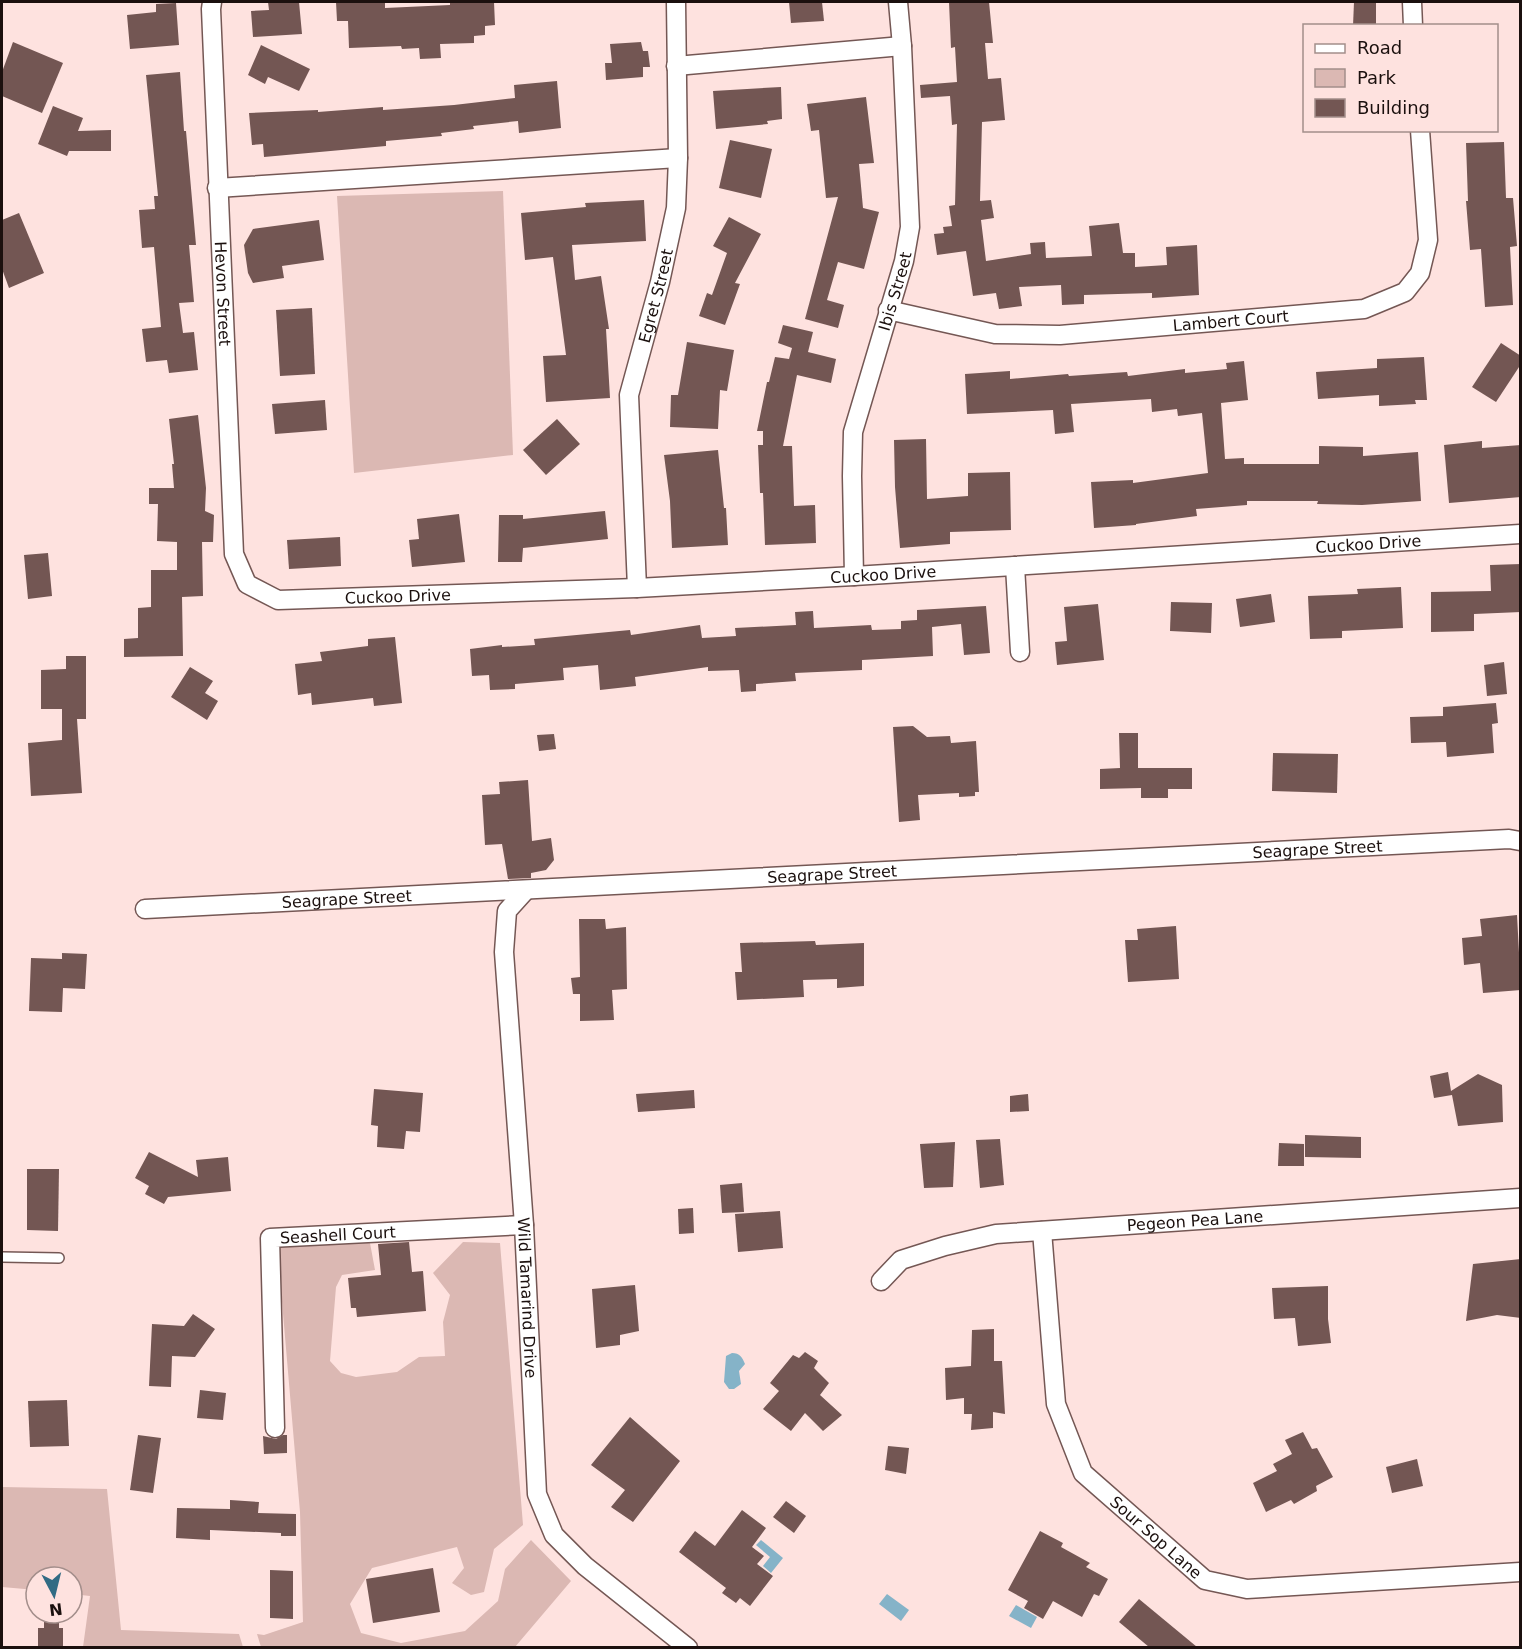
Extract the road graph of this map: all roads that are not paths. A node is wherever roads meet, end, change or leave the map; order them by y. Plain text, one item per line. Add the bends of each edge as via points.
1 (212, 2) edge
2 (676, 2) edge
3 (897, 2) edge
4 (1412, 2) edge
5 (1413, 24) edge
6 (902, 46) junction
7 (676, 66) junction
8 (1420, 132) edge
9 (678, 158) junction
10 (217, 188) junction
11 (888, 310) junction
12 (1521, 534) edge
13 (1015, 566) junction
14 (854, 576) junction
15 (247, 584) joint
16 (637, 588) junction
17 (1020, 652) dead end
18 (1521, 841) edge
19 (526, 890) junction
20 (145, 909) dead end
21 (1521, 1198) edge
22 (524, 1224) junction
23 (1042, 1231) junction
24 (2, 1257) edge
25 (59, 1258) dead end
26 (881, 1281) dead end
27 (275, 1428) dead end
28 (1521, 1572) edge
29 (688, 1647) edge

1 - 10 street, Hevon Street
2 - 7 street, Egret Street
3 - 6 street, Ibis Street
4 - 5 street
6 - 7 street
6 - 11 street, Ibis Street via 910,227
7 - 9 street, Egret Street
8 - 11 street, Lambert Court via 1428,240 1420,273 1405,292 1364,309 1060,335 995,334
9 - 10 street
9 - 16 street, Egret Street via 675,208 660,282 629,395
10 - 15 street, Hevon Street via 234,555
11 - 14 street, Ibis Street via 853,432
12 - 13 street, Cuckoo Drive
13 - 14 street, Cuckoo Drive
13 - 17 street
14 - 16 street, Cuckoo Drive
15 - 16 street, Cuckoo Drive via 278,600
18 - 19 street, Seagrape Street via 1509,838
19 - 20 street, Seagrape Street
19 - 22 street, Wild Tamarind Drive via 507,911 504,952
21 - 23 street, Pegeon Pea Lane
22 - 27 street, Seashell Court via 270,1238
22 - 29 street, Wild Tamarind Drive via 537,1494 554,1535 585,1566
23 - 26 street, Pegeon Pea Lane via 996,1234 945,1245 901,1260
23 - 28 street, Sour Sop Lane via 1056,1404 1083,1473 1205,1580 1247,1589
24 - 25 lane

